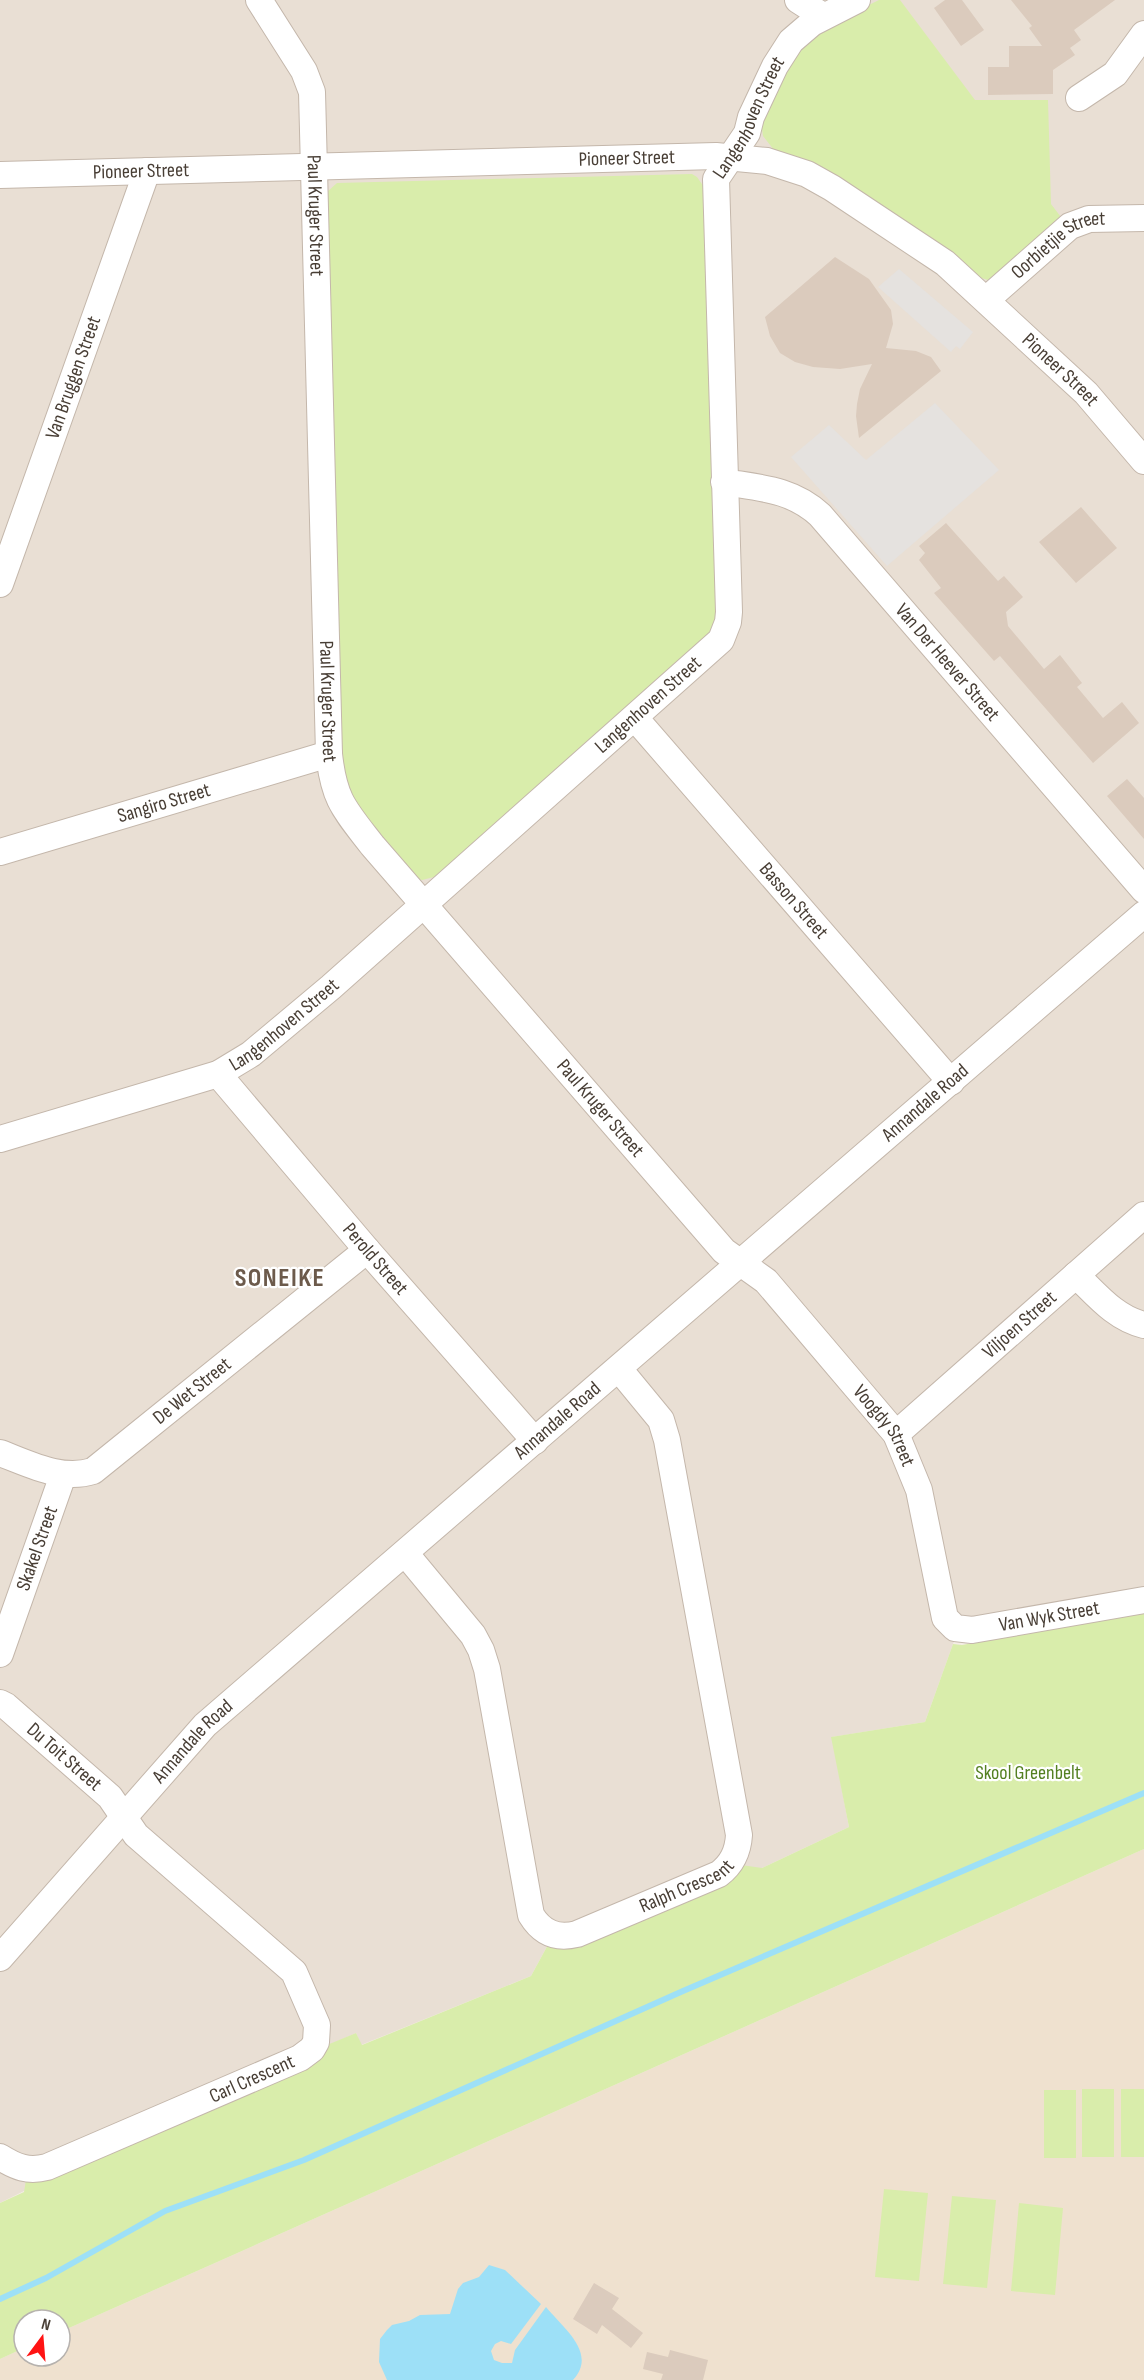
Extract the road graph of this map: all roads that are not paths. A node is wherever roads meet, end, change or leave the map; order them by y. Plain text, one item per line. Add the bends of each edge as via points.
1 (259, 0) edge
2 (798, 0) edge
3 (857, 0) edge
4 (823, 16) junction
5 (1144, 34) edge
6 (1079, 98) dead end
7 (731, 156) junction
8 (314, 167) junction
9 (147, 171) junction
10 (0, 175) edge
11 (1144, 218) edge
12 (986, 300) junction
13 (1144, 461) edge
14 (724, 482) junction
15 (0, 584) edge
16 (635, 718) junction
17 (328, 754) junction
18 (0, 852) edge
19 (1144, 890) edge
20 (425, 904) junction
21 (1144, 914) edge
22 (218, 1074) junction
23 (951, 1082) junction
24 (0, 1139) edge
25 (1144, 1215) edge
26 (367, 1250) junction
27 (742, 1263) junction
28 (1076, 1275) junction
29 (1144, 1325) edge
30 (619, 1370) junction
31 (896, 1434) junction
32 (535, 1441) junction
33 (0, 1453) edge
34 (63, 1475) junction
35 (405, 1553) junction
36 (1144, 1600) edge
37 (955, 1628) joint
38 (0, 1654) edge
39 (0, 1703) edge
40 (123, 1816) junction
41 (0, 1958) edge
42 (0, 2157) edge

1 - 8 street, Paul Kruger Street via 308,79 313,99
2 - 4 street
3 - 4 street, Langenhoven Street
4 - 7 street, Langenhoven Street via 782,53 747,133
5 - 6 street via 1115,74
7 - 8 street, Pioneer Street
7 - 12 street, Pioneer Street via 787,166 832,188 945,263
7 - 14 street, Langenhoven Street via 716,179
8 - 9 street, Pioneer Street
8 - 17 street, Paul Kruger Street
9 - 10 street, Pioneer Street
9 - 15 street, Van Bruggen Street
11 - 12 street, Oorbietjie Street via 1089,219 1070,226
12 - 13 street, Pioneer Street via 1086,393
14 - 16 street, Langenhoven Street via 729,612 725,632 716,646
14 - 19 street, Van Der Heever Street via 789,494 820,515
16 - 20 street, Langenhoven Street
16 - 23 street, Basson Street
17 - 18 street, Sangiro Street
17 - 20 street, Paul Kruger Street via 334,787 345,810
20 - 22 street, Langenhoven Street via 251,1054
20 - 27 street, Paul Kruger Street via 724,1251
21 - 23 street, Annandale Road
22 - 24 street, Langenhoven Street
22 - 26 street, Perold Street
23 - 27 street, Annandale Road
25 - 28 street, Viljoen Street
26 - 32 street, Perold Street
26 - 34 street, De Wet Street via 102,1466 83,1474
27 - 30 street, Annandale Road
27 - 31 street, Voogdy Street via 766,1281
28 - 29 street via 1115,1312
28 - 31 street, Viljoen Street
30 - 32 street, Annandale Road
30 - 35 street, Ralph Crescent via 661,1420 667,1440 739,1835 735,1856 725,1869 577,1934 558,1936 535,1923 481,1650
31 - 37 street, Voogdy Street via 919,1490 945,1618
32 - 35 street, Annandale Road
33 - 34 street, De Wet Street
34 - 38 street, Skakel Street
35 - 40 street, Annandale Road via 205,1725
36 - 37 street, Van Wyk Street via 979,1629
39 - 40 street, Du Toit Street via 110,1797
40 - 41 street, Annandale Road
40 - 42 street, Carl Crescent via 136,1835 294,1972 317,2025 316,2042 300,2058 47,2167 21,2168

